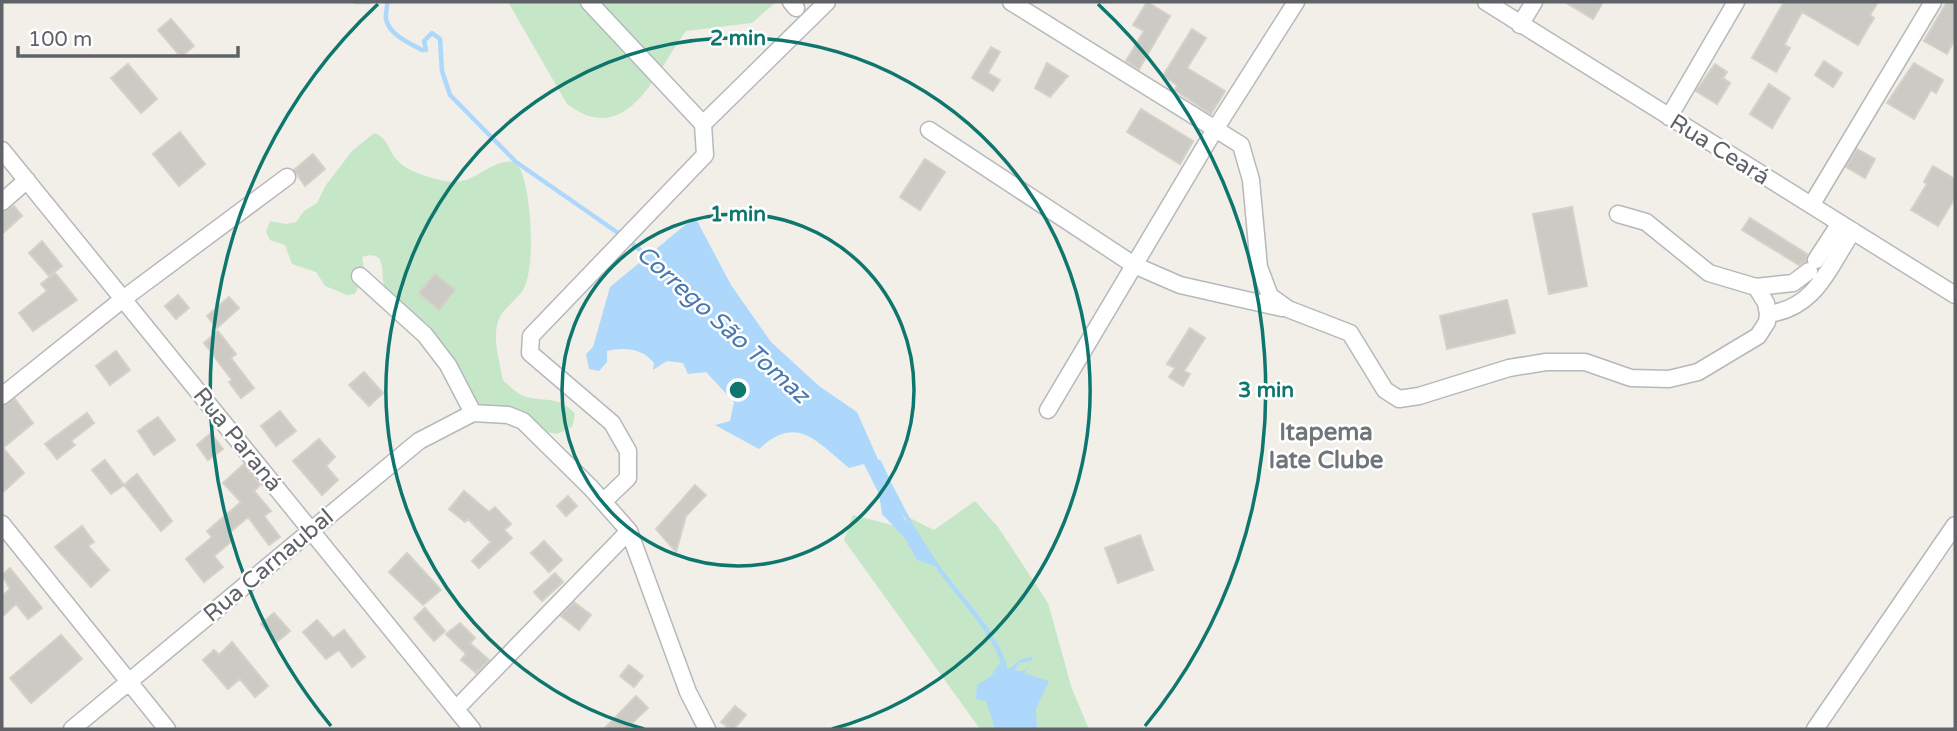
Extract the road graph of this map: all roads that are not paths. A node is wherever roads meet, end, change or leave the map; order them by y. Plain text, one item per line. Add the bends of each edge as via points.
1 (589, 2) edge
2 (827, 2) edge
3 (1010, 2) edge
4 (1296, 2) edge
5 (1486, 2) edge
6 (1534, 2) edge
7 (1736, 2) edge
8 (1933, 2) edge
9 (1521, 25) junction
10 (1669, 117) junction
11 (703, 124) junction
12 (929, 130) dead end
13 (1214, 131) junction
14 (2, 150) edge
15 (286, 177) dead end
16 (27, 180) junction
17 (2, 202) edge
18 (1812, 204) junction
19 (1618, 214) dead end
20 (1847, 227) junction
21 (1134, 265) junction
22 (360, 276) dead end
23 (1756, 287) junction
24 (1955, 295) edge
25 (123, 299) junction
26 (1288, 309) junction
27 (1768, 314) junction
28 (2, 396) edge
29 (1048, 410) dead end
30 (473, 413) junction
31 (604, 501) junction
32 (2, 524) edge
33 (1955, 524) edge
34 (312, 528) junction
35 (629, 531) junction
36 (128, 682) junction
37 (456, 709) junction
38 (72, 729) edge
39 (167, 729) edge
40 (472, 729) edge
41 (707, 729) edge
42 (1815, 729) edge

1 - 11 street
2 - 11 street
3 - 13 street
4 - 13 street
5 - 9 street, Rua Ceará
6 - 9 street
7 - 10 street
8 - 18 street
9 - 10 street, Rua Ceará
10 - 18 street, Rua Ceará
11 - 31 street via 705,155 531,336 530,353 612,423 628,451 628,478
12 - 21 street
13 - 21 street
13 - 26 street via 1241,145 1251,180 1259,267 1270,296
14 - 16 street, Rua Paraná
15 - 25 street
16 - 17 street
16 - 25 street, Rua Paraná
18 - 20 street, Rua Ceará
19 - 23 street via 1646,222 1709,273
20 - 23 street via 1793,283
20 - 24 street, Rua Ceará
20 - 27 street via 1813,294 1799,306
21 - 26 street via 1180,285
21 - 29 street
22 - 30 street via 425,335
23 - 27 street
25 - 28 street
25 - 34 street, Rua Paraná
26 - 27 street via 1350,333 1385,390 1399,398 1546,362 1585,362 1631,378 1669,379 1698,372 1758,336
30 - 31 street via 508,415 523,421
30 - 34 street, Rua Carnaubal via 419,441
31 - 35 street
32 - 36 street
33 - 42 street
34 - 36 street, Rua Carnaubal
34 - 37 street, Rua Paraná
35 - 37 street
35 - 41 street via 688,692
36 - 38 street, Rua Carnaubal
36 - 39 street
37 - 40 street, Rua Paraná

